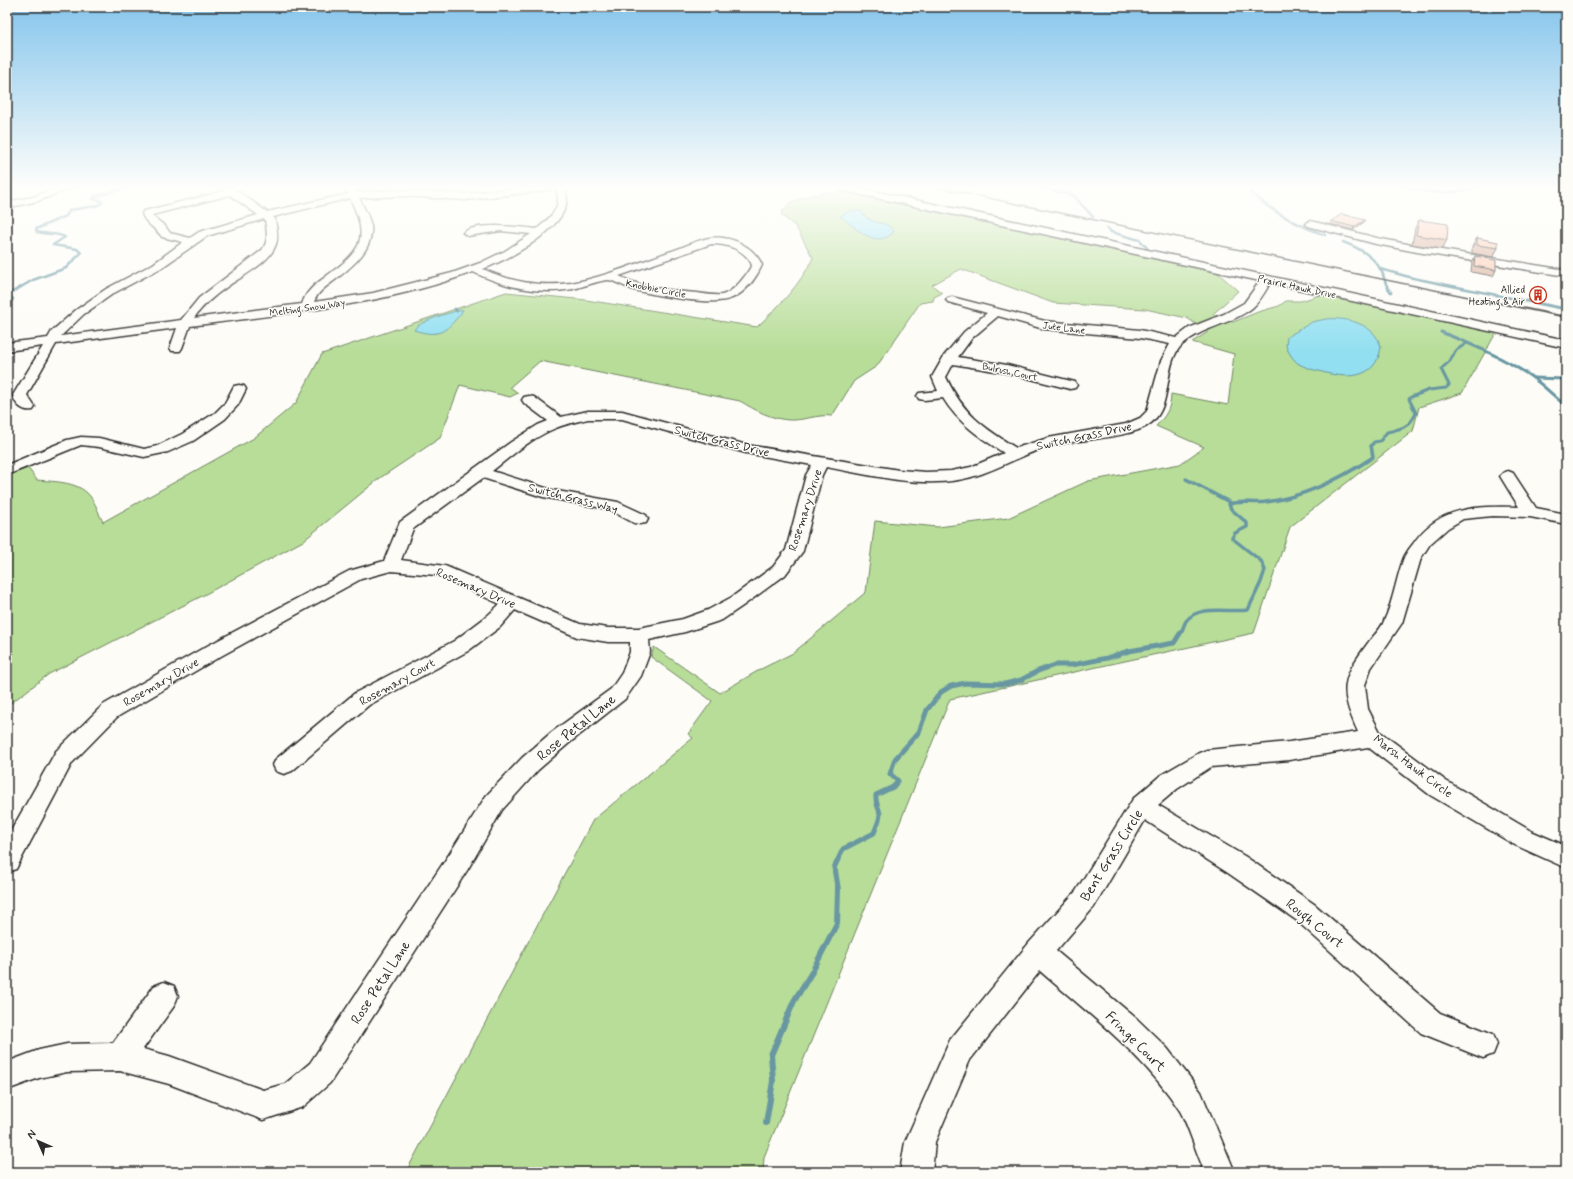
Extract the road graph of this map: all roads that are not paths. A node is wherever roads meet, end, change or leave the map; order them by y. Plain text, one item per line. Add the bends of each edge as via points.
1 (190, 242) edge
2 (271, 242) edge
3 (365, 242) edge
4 (525, 242) edge
5 (704, 242) edge
6 (726, 242) edge
7 (1093, 242) edge
8 (1385, 242) edge
9 (472, 268) junction
10 (1566, 273) edge
11 (610, 276) junction
12 (1267, 279) junction
13 (952, 300) dead end
14 (307, 307) junction
15 (995, 313) junction
16 (184, 324) junction
17 (52, 341) junction
18 (1178, 342) junction
19 (1566, 344) edge
20 (7, 347) edge
21 (176, 348) dead end
22 (950, 359) junction
23 (1070, 385) dead end
24 (239, 389) dead end
25 (946, 394) junction
26 (924, 396) dead end
27 (528, 400) dead end
28 (28, 407) dead end
29 (558, 422) junction
30 (1015, 454) junction
31 (821, 462) junction
32 (7, 470) edge
33 (481, 472) junction
34 (1508, 476) dead end
35 (1530, 512) junction
36 (640, 519) dead end
37 (1566, 519) edge
38 (391, 565) junction
39 (511, 603) junction
40 (639, 635) junction
41 (1372, 738) junction
42 (284, 765) dead end
43 (1141, 806) junction
44 (1566, 857) edge
45 (7, 862) edge
46 (1038, 952) junction
47 (164, 996) dead end
48 (1483, 1044) dead end
49 (120, 1057) junction
50 (7, 1076) edge
51 (916, 1172) edge
52 (1218, 1172) edge

1 - 17 street via 157,266 92,302 67,323
2 - 16 street via 265,253 198,304
3 - 14 street via 345,266 313,292
4 - 9 street, Melting Snow Way
5 - 11 street, Knobbie Circle
6 - 11 street, Knobbie Circle via 754,256 757,265 733,293 723,298 630,285
7 - 12 street, Prairie Hawk Drive
8 - 10 street
9 - 11 street via 507,283 532,288 564,287
9 - 14 street, Melting Snow Way via 399,290
12 - 18 street, Switch Grass Drive via 1248,305 1228,317 1199,328
12 - 19 street, Prairie Hawk Drive
13 - 15 street, Jute Lane
14 - 16 street, Melting Snow Way
15 - 18 street, Jute Lane via 1044,325 1140,334
15 - 22 street via 968,334
16 - 17 street, Melting Snow Way
16 - 21 street
17 - 20 street, Melting Snow Way
17 - 28 street via 20,395
18 - 30 street, Switch Grass Drive via 1167,362 1157,407 1145,421 1119,431 1048,442
22 - 23 street, Bulrush Court via 1007,369
22 - 25 street via 939,377
24 - 32 street via 228,409 216,420 159,451 142,453 100,442 82,441
25 - 26 street
25 - 30 street via 968,422
27 - 29 street
29 - 31 street, Switch Grass Drive via 588,414 622,415 746,449
29 - 33 street, Switch Grass Drive via 516,445
30 - 31 street, Switch Grass Drive via 975,471 939,477 899,475
31 - 40 street, Rosemary Drive via 814,475 794,551 779,571 715,615 685,625
33 - 36 street, Switch Grass Way via 549,494 612,506
33 - 38 street, Switch Grass Drive via 406,526
34 - 35 street
35 - 37 street, Marsh Hawk Circle
35 - 41 street, Marsh Hawk Circle via 1492,511 1459,515 1442,524 1424,540 1412,558 1393,623 1362,666 1355,685 1358,709
38 - 39 street, Rosemary Drive via 439,570
38 - 45 street, Rosemary Drive via 355,575 110,711 64,757
39 - 40 street, Rosemary Drive via 577,630 608,635
39 - 42 street, Rosemary Court via 493,622 460,646 362,700
40 - 49 street, Rose Petal Lane via 640,652 631,676 618,694 530,764 494,803 320,1073 293,1097 263,1105 169,1070
41 - 43 street, Bent Grass Circle via 1289,751 1207,759 1169,782
41 - 44 street, Marsh Hawk Circle via 1438,788 1523,838
43 - 46 street, Bent Grass Circle via 1085,899
43 - 48 street, Rough Court via 1237,865 1305,912 1431,1023
46 - 51 street, Bent Grass Circle via 960,1050 920,1142
46 - 52 street, Fringe Court via 1157,1058 1191,1102
47 - 49 street
49 - 50 street, Rose Petal Lane via 66,1058 39,1064

